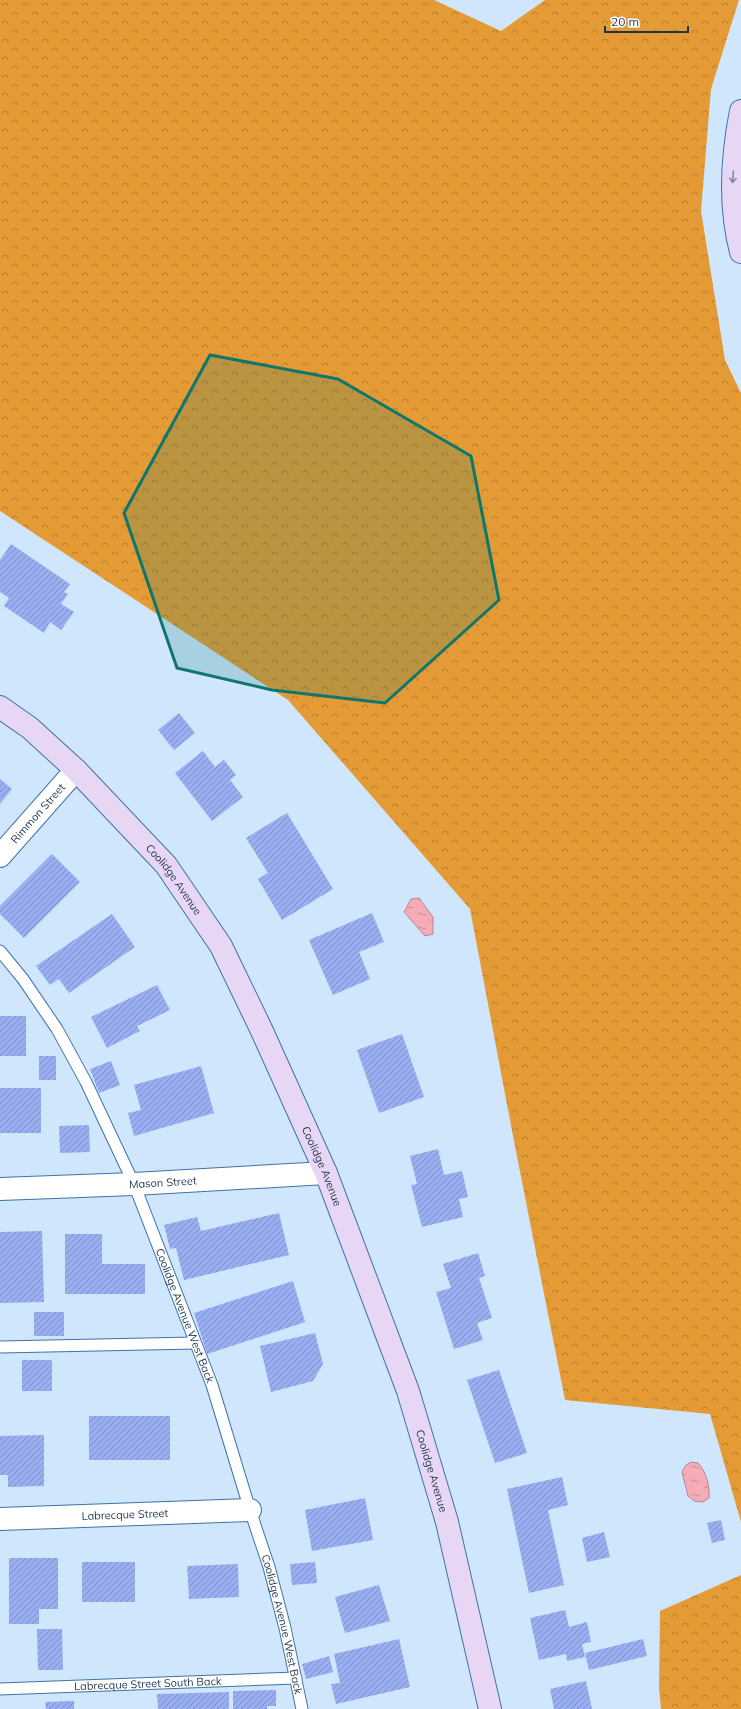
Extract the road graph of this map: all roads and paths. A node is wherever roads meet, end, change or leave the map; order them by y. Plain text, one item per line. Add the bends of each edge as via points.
1 (741, 110) edge
2 (741, 252) edge
3 (0, 707) edge
4 (76, 770) junction
5 (0, 856) edge
6 (0, 951) edge
7 (326, 1173) junction
8 (134, 1184) junction
9 (0, 1189) edge
10 (195, 1343) junction
11 (0, 1347) edge
12 (250, 1510) junction
13 (0, 1519) edge
14 (296, 1678) junction
15 (0, 1689) edge
16 (302, 1709) edge
17 (490, 1709) edge

1 -> 2 street via 736,135 732,187
3 - 4 street, Coolidge Avenue via 30,728
4 - 5 street, Rimmon Street
4 - 7 street, Coolidge Avenue via 166,865 221,946
6 - 8 lane, Coolidge Avenue West Back via 23,979 57,1029 86,1082
7 - 8 street, Mason Street
7 - 17 street, Coolidge Avenue via 408,1391 447,1522
8 - 9 street, Mason Street
8 - 10 lane, Coolidge Avenue West Back
10 - 11 lane
10 - 12 lane, Coolidge Avenue West Back via 212,1385
12 - 13 street, Labrecque Street
12 - 14 lane, Coolidge Avenue West Back via 269,1567
14 - 15 lane, Labrecque Street South Back
14 - 16 lane, Coolidge Avenue West Back

